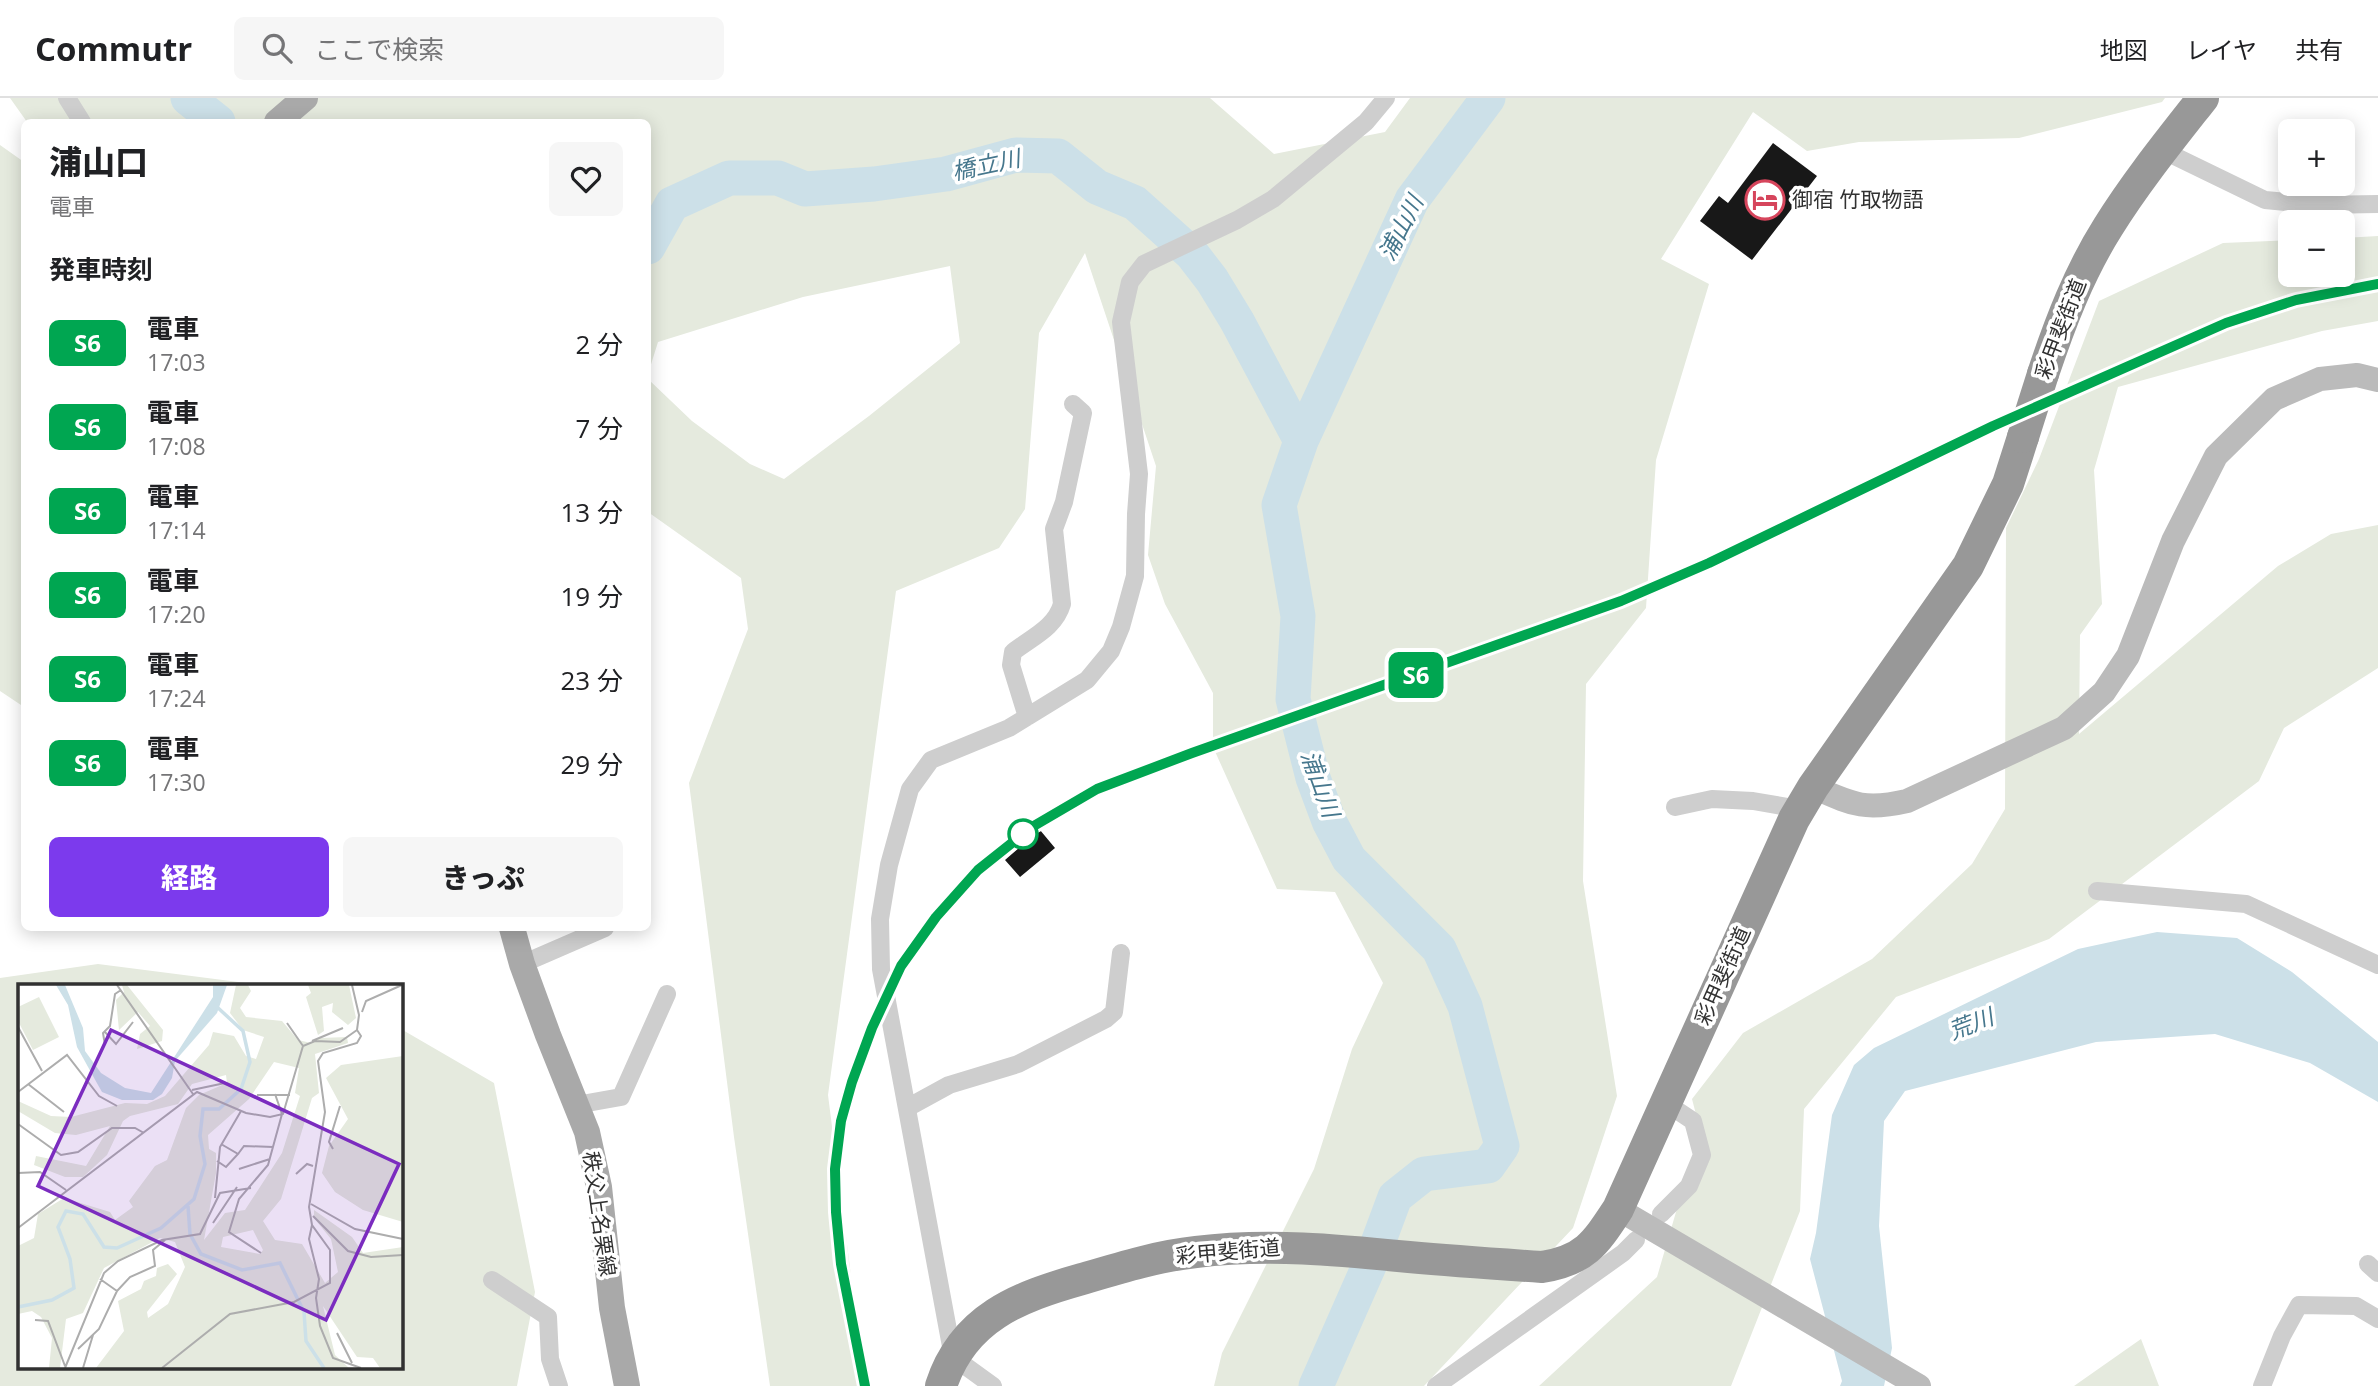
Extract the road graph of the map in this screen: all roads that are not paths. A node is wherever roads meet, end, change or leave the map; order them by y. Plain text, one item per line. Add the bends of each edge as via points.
1 (67, 98) edge
2 (305, 98) edge
3 (1386, 98) edge
4 (2203, 98) edge
5 (80, 119) edge
6 (280, 119) edge
7 (2162, 150) junction
8 (2378, 204) edge
9 (2378, 380) edge
10 (1073, 404) dead end
11 (1027, 717) junction
12 (1807, 798) junction
13 (1675, 807) dead end
14 (2097, 891) dead end
15 (513, 931) edge
16 (598, 931) edge
17 (1121, 953) dead end
18 (522, 964) junction
19 (2378, 965) edge
20 (667, 995) dead end
21 (1666, 1103) junction
22 (576, 1105) junction
23 (906, 1108) junction
24 (1618, 1209) junction
25 (1661, 1214) dead end
26 (1636, 1240) dead end
27 (492, 1280) dead end
28 (2378, 1319) edge
29 (953, 1357) junction
30 (559, 1386) edge
31 (627, 1386) edge
32 (941, 1386) edge
33 (993, 1386) edge
34 (1436, 1386) edge
35 (1919, 1386) edge
36 (2262, 1386) edge

1 - 5 street
2 - 6 main road
3 - 11 street via 1366,122 1273,200 1144,264 1129,282 1121,322 1139,474 1135,576 1111,651 1087,680
4 - 7 highway, 彩甲斐街道
7 - 8 street via 2265,200
7 - 12 highway, 彩甲斐街道, bridge via 2081,275 2008,484 1968,566
9 - 12 street via 2357,375 2320,379 2274,399 2216,456 2174,541 2128,656 2104,692 2064,729 1907,802 1863,807
10 - 11 street via 1083,412 1081,427 1054,529 1062,604 1047,628 1013,652 1011,665
11 - 23 street via 931,760 910,789 880,919 881,969
12 - 13 street via 1712,799
12 - 21 highway, 彩甲斐街道
14 - 19 street via 2246,904
15 - 18 main road, 秩父上名栗線
16 - 18 street
17 - 23 street via 1114,1012 1106,1019 1018,1064 949,1085
18 - 22 main road, 秩父上名栗線
20 - 22 street via 621,1097
21 - 24 highway, 彩甲斐街道
21 - 25 street via 1693,1121 1702,1155 1689,1186
22 - 31 main road, 秩父上名栗線 via 599,1187 612,1308
23 - 29 street
24 - 29 highway, 彩甲斐街道 via 1597,1242 1560,1264 1542,1267 1302,1247 1194,1252 1058,1286 1021,1300 988,1318
24 - 35 street
26 - 34 street
27 - 30 street via 548,1317 550,1359
28 - 36 street via 2356,1306 2299,1305
29 - 32 highway, 彩甲斐街道
29 - 33 street

